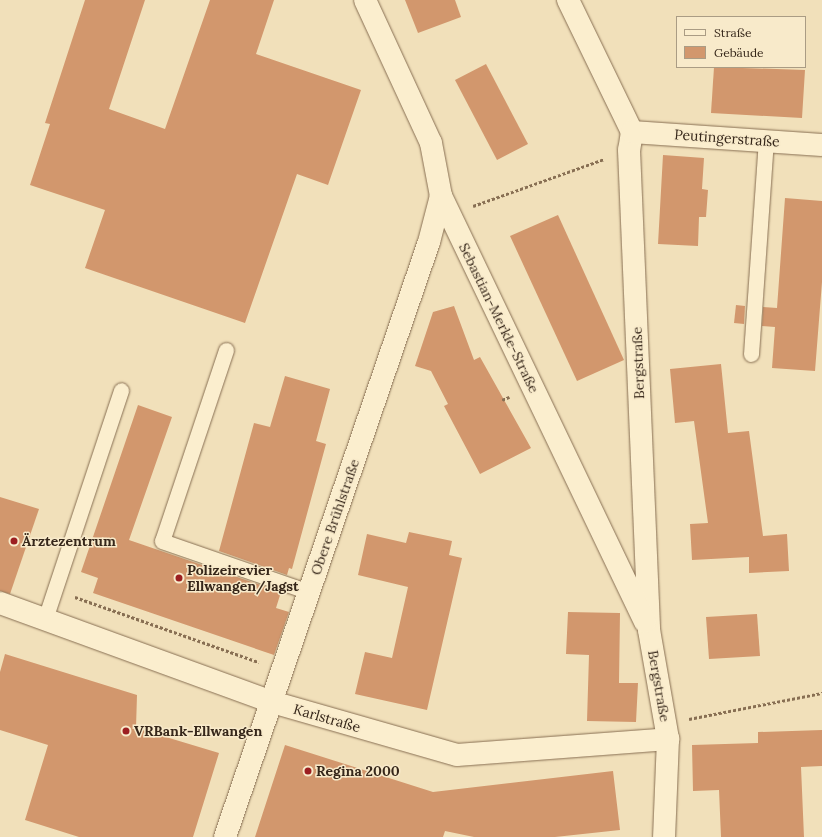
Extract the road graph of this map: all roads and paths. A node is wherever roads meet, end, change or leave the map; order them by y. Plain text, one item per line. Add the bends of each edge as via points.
1 (365, 0) edge
2 (568, 0) edge
3 (632, 132) junction
4 (766, 140) junction
5 (822, 145) edge
6 (606, 158) dead end
7 (445, 206) junction
8 (226, 350) dead end
9 (750, 354) dead end
10 (121, 390) dead end
11 (55, 590) junction
12 (309, 592) junction
13 (0, 603) edge
14 (45, 619) junction
15 (649, 630) junction
16 (282, 670) junction
17 (822, 692) edge
18 (272, 702) junction
19 (667, 732) junction
20 (225, 837) edge
21 (664, 837) edge

1 - 7 street, Sebastian-Merkle-Straße via 431,143
2 - 3 street
3 - 4 street, Peutingerstraße
3 - 15 street, Bergstraße via 629,150
4 - 5 street, Peutingerstraße
4 - 9 lane
6 - 7 path
7 - 12 street, Obere Brühlstraße via 429,242
7 - 15 street, Sebastian-Merkle-Straße
8 - 12 lane via 162,541
10 - 11 lane
11 - 14 lane
11 - 16 path
12 - 16 street, Obere Brühlstraße
13 - 14 street, Karlstraße
14 - 18 street, Karlstraße
15 - 19 street, Bergstraße
16 - 18 street, Obere Brühlstraße
17 - 19 path
18 - 19 street, Karlstraße via 457,755
18 - 20 street, Obere Brühlstraße
19 - 21 street

